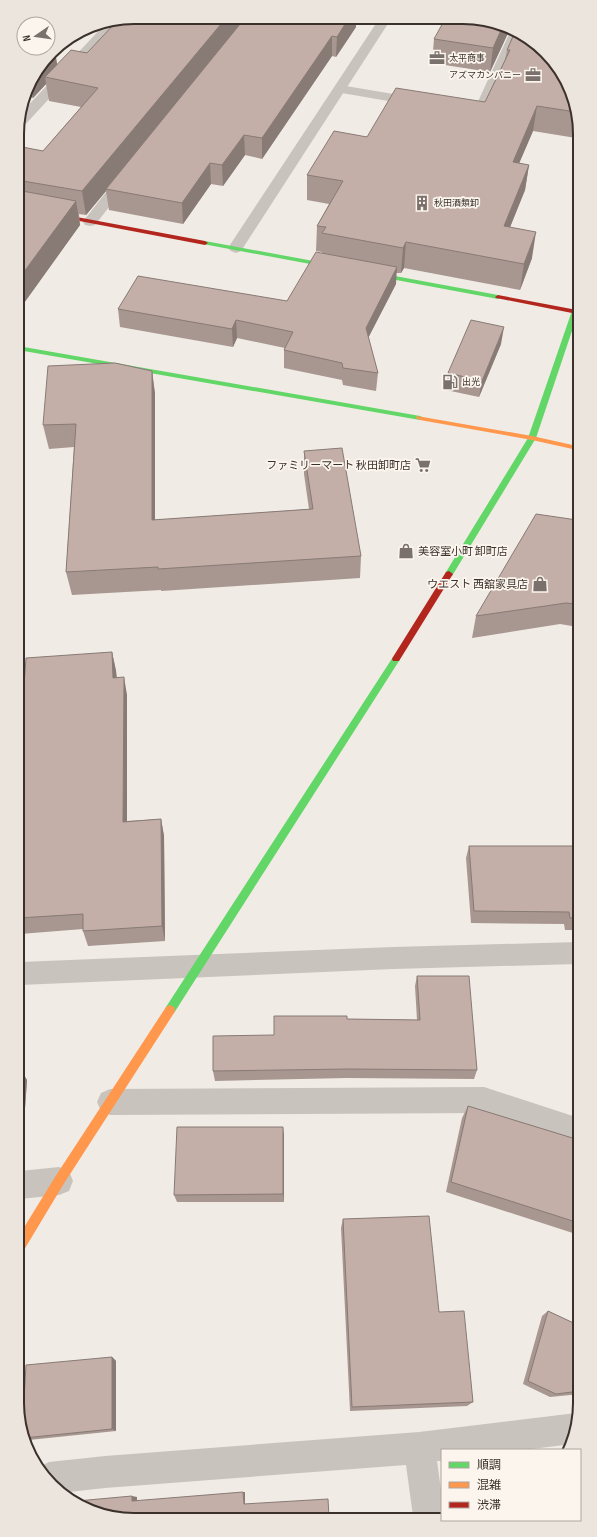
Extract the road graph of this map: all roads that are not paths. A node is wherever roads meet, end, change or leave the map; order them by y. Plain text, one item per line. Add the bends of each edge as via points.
1 (382, 24) edge
2 (108, 27) edge
3 (513, 36) edge
4 (340, 89) junction
5 (425, 103) edge
6 (456, 108) edge
7 (26, 116) edge
8 (134, 166) edge
9 (39, 212) edge
10 (90, 222) junction
11 (236, 248) junction
12 (573, 308) edge
13 (572, 338) edge
14 (24, 349) edge
15 (532, 438) junction
16 (573, 447) edge
17 (573, 953) edge
18 (197, 966) junction
19 (24, 974) edge
20 (110, 1102) junction
21 (573, 1129) edge
22 (59, 1181) junction
23 (24, 1185) edge
24 (24, 1239) edge
25 (570, 1429) edge
26 (420, 1448) junction
27 (53, 1478) edge
28 (429, 1513) edge

1 - 4 street
2 - 7 street
3 - 6 lane via 479,112
4 - 5 lane
4 - 11 street
8 - 10 street
9 - 10 street
10 - 11 street
11 - 12 street
13 - 15 street
14 - 15 street
15 - 16 street
15 - 18 street via 413,632
17 - 18 street
18 - 19 street
18 - 20 street
20 - 21 street via 484,1100
20 - 22 street
22 - 23 street
22 - 24 street
25 - 26 street
26 - 27 street
26 - 28 street

